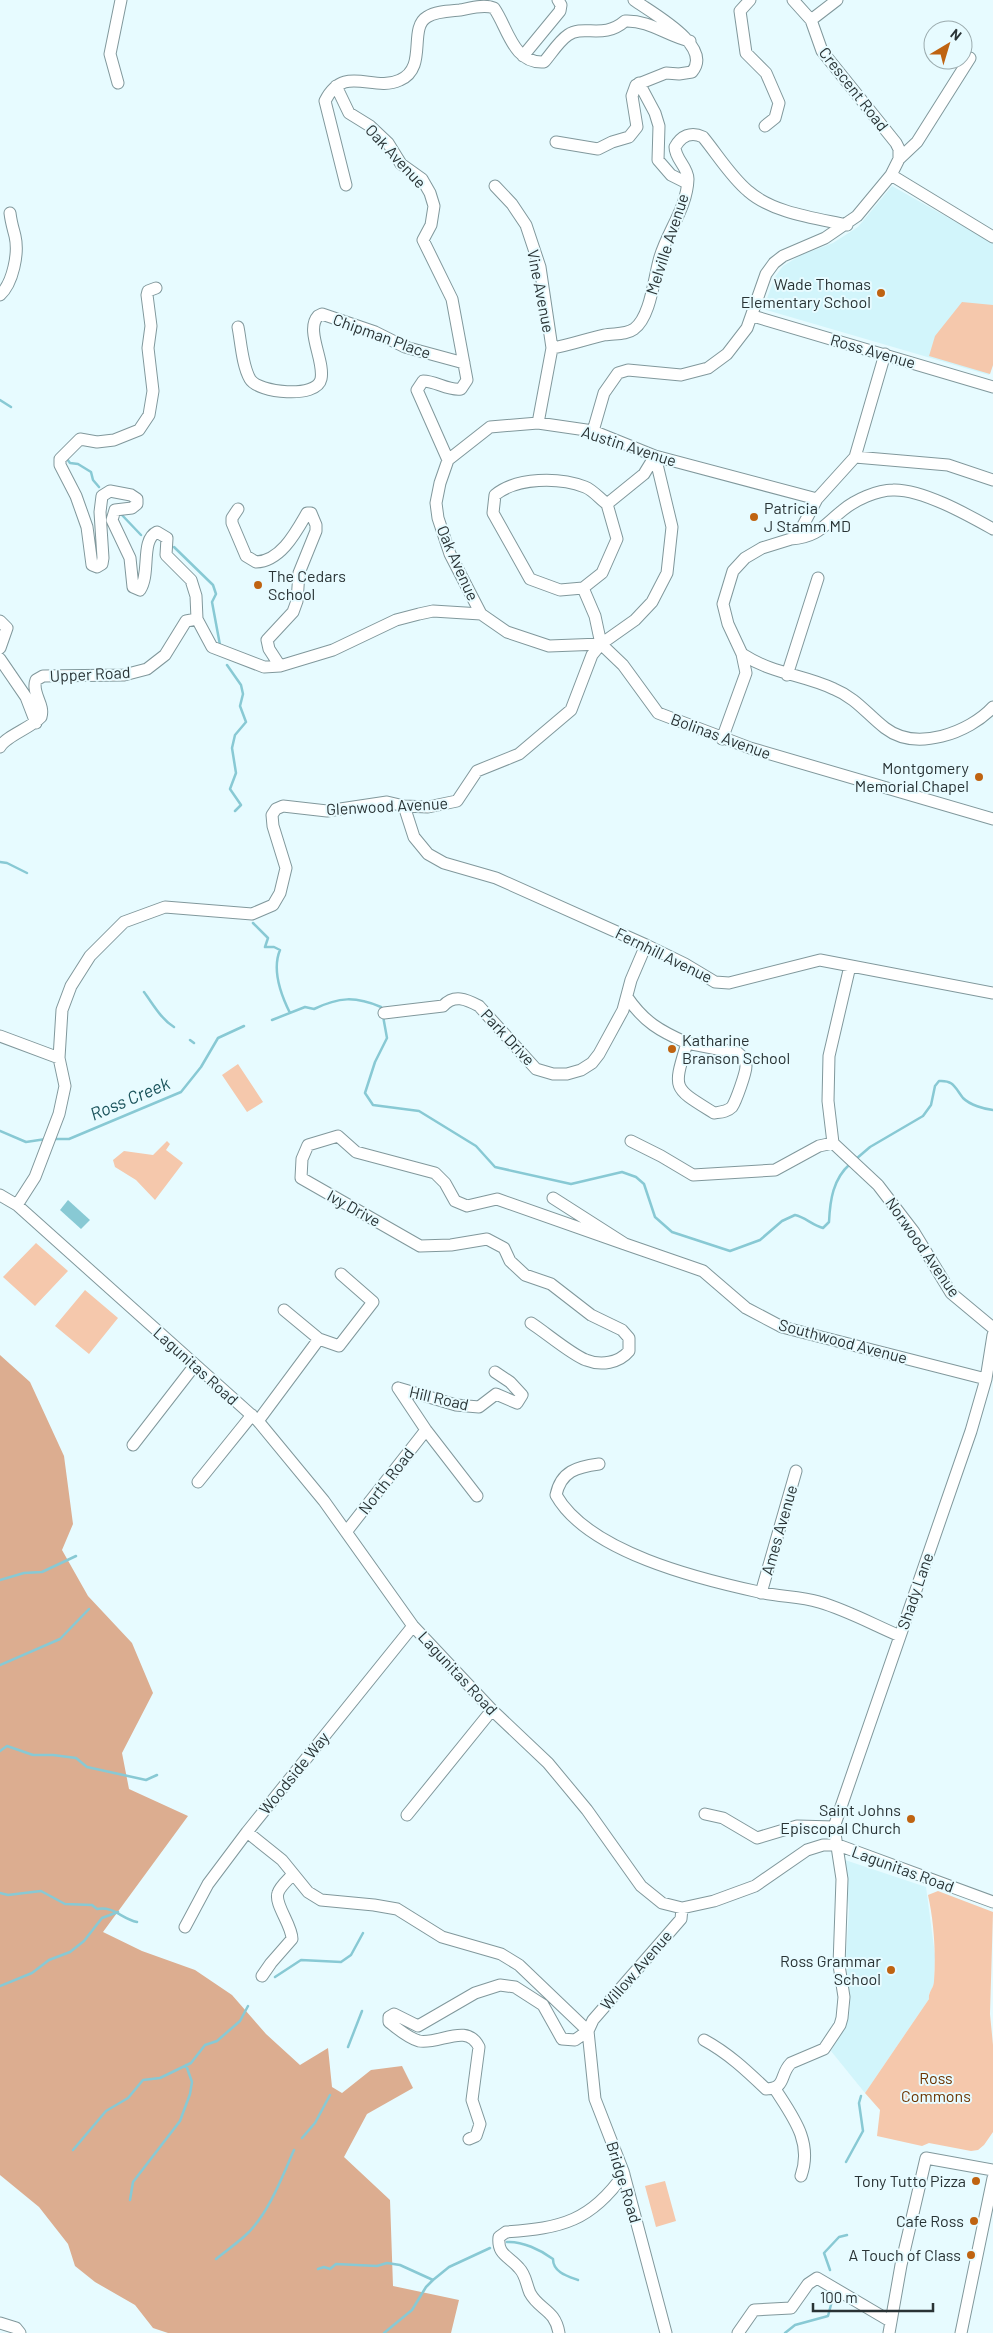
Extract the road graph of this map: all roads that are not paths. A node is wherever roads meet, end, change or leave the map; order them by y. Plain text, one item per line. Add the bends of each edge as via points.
1 (121, 0) edge
2 (558, 0) edge
3 (634, 0) edge
4 (750, 0) edge
5 (793, 0) edge
6 (837, 0) edge
7 (811, 20) junction
8 (690, 41) junction
9 (523, 56) junction
10 (962, 70) edge
11 (118, 83) dead end
12 (638, 83) junction
13 (336, 86) junction
14 (765, 126) dead end
15 (556, 142) dead end
16 (899, 159) junction
17 (890, 175) junction
18 (686, 182) junction
19 (346, 185) dead end
20 (495, 186) dead end
21 (10, 213) dead end
22 (847, 224) junction
23 (993, 237) edge
24 (156, 288) dead end
25 (0, 295) edge
26 (754, 316) junction
27 (238, 327) dead end
28 (552, 348) junction
29 (885, 354) junction
30 (464, 363) junction
31 (993, 387) edge
32 (538, 423) junction
33 (593, 431) junction
34 (655, 456) junction
35 (855, 457) junction
36 (448, 460) junction
37 (993, 480) edge
38 (817, 499) junction
39 (607, 504) junction
40 (238, 509) dead end
41 (806, 521) junction
42 (822, 529) junction
43 (993, 529) edge
44 (790, 539) junction
45 (818, 578) dead end
46 (588, 585) junction
47 (481, 614) junction
48 (197, 620) junction
49 (0, 621) edge
50 (601, 644) junction
51 (0, 648) edge
52 (742, 654) junction
53 (0, 659) edge
54 (280, 666) junction
55 (771, 670) junction
56 (787, 675) junction
57 (745, 680) junction
58 (993, 707) edge
59 (36, 723) junction
60 (722, 739) junction
61 (0, 746) edge
62 (404, 806) junction
63 (993, 820) edge
64 (646, 945) junction
65 (850, 966) junction
66 (993, 993) edge
67 (627, 997) junction
68 (384, 1013) dead end
69 (0, 1036) edge
70 (687, 1043) junction
71 (59, 1058) junction
72 (631, 1141) dead end
73 (833, 1142) junction
74 (0, 1195) edge
75 (553, 1198) dead end
76 (17, 1206) junction
77 (625, 1244) junction
78 (341, 1274) dead end
79 (284, 1310) dead end
80 (531, 1323) dead end
81 (993, 1328) edge
82 (993, 1335) edge
83 (319, 1339) junction
84 (195, 1365) junction
85 (495, 1372) dead end
86 (986, 1379) junction
87 (255, 1418) junction
88 (426, 1430) junction
89 (133, 1446) dead end
90 (599, 1464) dead end
91 (796, 1471) dead end
92 (198, 1482) dead end
93 (477, 1496) dead end
94 (346, 1532) junction
95 (761, 1593) junction
96 (413, 1626) junction
97 (900, 1636) junction
98 (492, 1710) junction
99 (705, 1814) dead end
100 (407, 1815) dead end
101 (834, 1827) junction
102 (247, 1832) junction
103 (838, 1845) junction
104 (293, 1874) junction
105 (993, 1902) edge
106 (682, 1908) junction
107 (185, 1927) dead end
108 (262, 1976) dead end
109 (588, 2031) junction
110 (704, 2040) dead end
111 (775, 2089) junction
112 (469, 2139) dead end
113 (993, 2170) edge
114 (624, 2174) junction
115 (801, 2176) dead end
116 (993, 2178) edge
117 (0, 2323) edge
118 (889, 2327) edge
119 (20, 2333) edge
120 (559, 2333) edge
121 (666, 2333) edge
122 (738, 2333) edge
123 (960, 2333) edge

1 - 11 street via 110,54
2 - 9 street via 560,11
3 - 8 street
4 - 14 street via 740,11 746,53 766,73 779,103 775,118
5 - 7 street
6 - 7 street
7 - 16 street, Crescent Road via 822,50 896,143
8 - 9 street via 647,23 625,21 606,32 568,35 544,62
8 - 12 street via 697,57 697,66 692,72 666,72
9 - 13 street via 515,49 494,8 481,6 425,17 418,27 418,52 412,70 401,80 383,83 350,80
10 - 16 street via 921,136
12 - 15 street via 632,96 637,127 630,137 598,149
12 - 18 street, Melville Avenue via 659,126 658,160 671,175
13 - 19 street via 325,101
13 - 30 street, Oak Avenue via 349,113 370,126 388,144 400,164 422,179 430,193 434,206 431,226 423,240 452,300
16 - 17 street
17 - 22 street
17 - 23 street
18 - 22 street via 675,147 688,134 696,133 703,137 747,191 761,200 783,209
18 - 28 street, Melville Avenue via 686,197 660,258 640,323 626,332
20 - 28 street, Vine Avenue via 526,225 540,267
21 - 25 street via 16,237 13,275 8,288
22 - 26 street via 774,263 766,274
24 - 48 street via 148,291 147,295 153,391 149,415 139,430 114,440 80,439 63,454 60,465 87,527 92,565 102,564 103,558 102,496 110,491 131,495 137,504 132,508 115,510 112,520 130,558 133,588 140,590 144,583 148,540 158,532 163,534 167,538 166,555 190,580 196,596
26 - 29 street, Ross Avenue
26 - 33 street via 738,342 708,368 681,375 628,370 618,373 604,393
27 - 30 street, Chipman Place via 250,379 261,388 306,392 318,385 321,370 314,323 322,314 375,332 405,347
28 - 32 street
29 - 31 street, Ross Avenue
29 - 35 street
30 - 36 street, Oak Avenue via 467,380 461,389 423,381 417,390
32 - 33 street, Austin Avenue
32 - 36 street, Austin Avenue via 490,427
33 - 34 street, Austin Avenue
34 - 38 street, Austin Avenue
34 - 39 street via 644,474
34 - 50 street via 672,527 667,574 652,602 635,620
35 - 37 street via 948,464
35 - 38 street
36 - 47 street, Oak Avenue via 436,503 438,518 450,554
38 - 41 street
39 - 46 street via 617,539 602,573
39 - 46 street via 587,487 560,482 530,482 505,487 495,495 493,513 530,578 560,590
40 - 54 street via 232,523 246,556 256,562 268,560 279,552 297,532 307,513 311,513 316,525 299,573 293,612 267,640
41 - 42 street
41 - 44 street
42 - 43 street via 844,509 868,496 893,490 924,496 958,509
42 - 44 street via 809,537
44 - 52 street via 762,548 734,571 723,604
45 - 56 street
46 - 50 street
47 - 50 street via 508,632 549,646
47 - 54 street via 418,614 396,620 333,650
48 - 54 street via 216,650 264,667
48 - 59 street, Upper Road via 186,620 165,655 137,673 43,676 36,680 35,693 43,712
49 - 51 street via 7,628
50 - 60 street, Bolinas Avenue via 623,664 658,714
50 - 62 street, Glenwood Avenue via 592,655 571,710 545,734 513,758 494,762 477,771 458,801
52 - 55 street
52 - 57 street
53 - 59 street via 26,697
55 - 56 street
55 - 57 street
56 - 58 street via 834,688 856,700 886,729 902,737 924,740 950,733 970,724
57 - 60 street
59 - 61 street via 4,740
60 - 63 street, Bolinas Avenue
62 - 64 street, Fernhill Avenue via 414,837 428,854 444,863 496,878
62 - 71 street, Glenwood Avenue via 387,802 327,811 283,806 276,809 272,815 273,826 286,868 280,893 273,905 252,914 166,908 124,922 90,956 71,986 62,1010
64 - 65 street, Fernhill Avenue via 715,982 729,983 820,960
64 - 67 street, Park Drive
65 - 66 street, Fernhill Avenue
65 - 73 street via 829,1056 828,1101
67 - 68 street, Park Drive via 623,1010 592,1063 567,1074 536,1069 490,1017 469,1001 455,998 443,1006
67 - 70 street via 649,1024
69 - 71 street
70 - 70 street via 677,1077 678,1085 691,1099 714,1113 726,1112 737,1096 746,1066 743,1058 738,1053
71 - 76 street, Glenwood Avenue via 64,1086 56,1126 34,1177
72 - 73 street via 693,1175 774,1170
73 - 81 street, Norwood Avenue via 878,1185 914,1232 951,1293
74 - 76 street, Lagunitas Road
75 - 77 street, Southwood Avenue
76 - 84 street, Lagunitas Road
77 - 80 street, Ivy Drive via 497,1199 467,1206 455,1201 445,1183 435,1174 356,1152 338,1136 308,1145 302,1159 300,1178 420,1246 487,1239 504,1248 510,1261 525,1275 550,1284 591,1315 622,1330 629,1338 629,1351 612,1363 586,1361
77 - 86 street, Southwood Avenue via 703,1271 746,1308 782,1327
78 - 83 street via 373,1302 339,1346
79 - 83 street
82 - 86 street, Shady Lane
83 - 87 street
84 - 87 street, Lagunitas Road
84 - 89 street
85 - 88 street, Hill Road via 522,1395 517,1403 496,1394 480,1407 456,1405 398,1388
86 - 97 street, Shady Lane
87 - 92 street
87 - 94 street, Lagunitas Road
88 - 93 street
88 - 94 street, North Road
90 - 95 street via 580,1466 570,1471 558,1485 556,1495 570,1514 602,1538 668,1569
91 - 95 street, Ames Avenue
94 - 96 street, Lagunitas Road
95 - 97 street, Ames Avenue via 819,1602
96 - 98 street, Lagunitas Road
96 - 102 street, Woodside Way
97 - 101 street, Shady Lane
98 - 100 street
98 - 106 street, Lagunitas Road via 548,1763 642,1886 662,1903
99 - 101 street via 724,1818 756,1838 796,1826
101 - 103 street
102 - 104 street via 282,1860
102 - 107 street, Woodside Way via 208,1884
103 - 105 street, Lagunitas Road
103 - 106 street, Lagunitas Road via 823,1845 800,1853 755,1886 714,1901
103 - 111 street via 842,1904 839,1965 844,1997 840,2025 824,2049 790,2063
104 - 108 street via 277,1898 289,1923 292,1939
104 - 109 street via 308,1892 321,1900 397,1909 442,1937 501,1954 531,1975
106 - 109 street, Willow Avenue via 680,1918 593,2020
109 - 112 street via 575,2040 562,2039 543,2005 515,1987 500,1985 475,1993 418,2026 399,2015 389,2017 389,2022 420,2041 458,2035 476,2040 480,2047 472,2100 480,2124 476,2136
109 - 114 street, Bridge Road via 595,2099
110 - 111 street via 733,2058 766,2089
111 - 115 street via 804,2138 805,2164
113 - 118 street via 926,2158
114 - 120 street via 609,2195 589,2212 566,2222 506,2232 499,2237 501,2253 519,2267 526,2277 530,2293 549,2310 557,2322
114 - 121 street, Bridge Road
116 - 123 street
117 - 119 street via 16,2328
118 - 122 street via 816,2278 791,2308 754,2310

